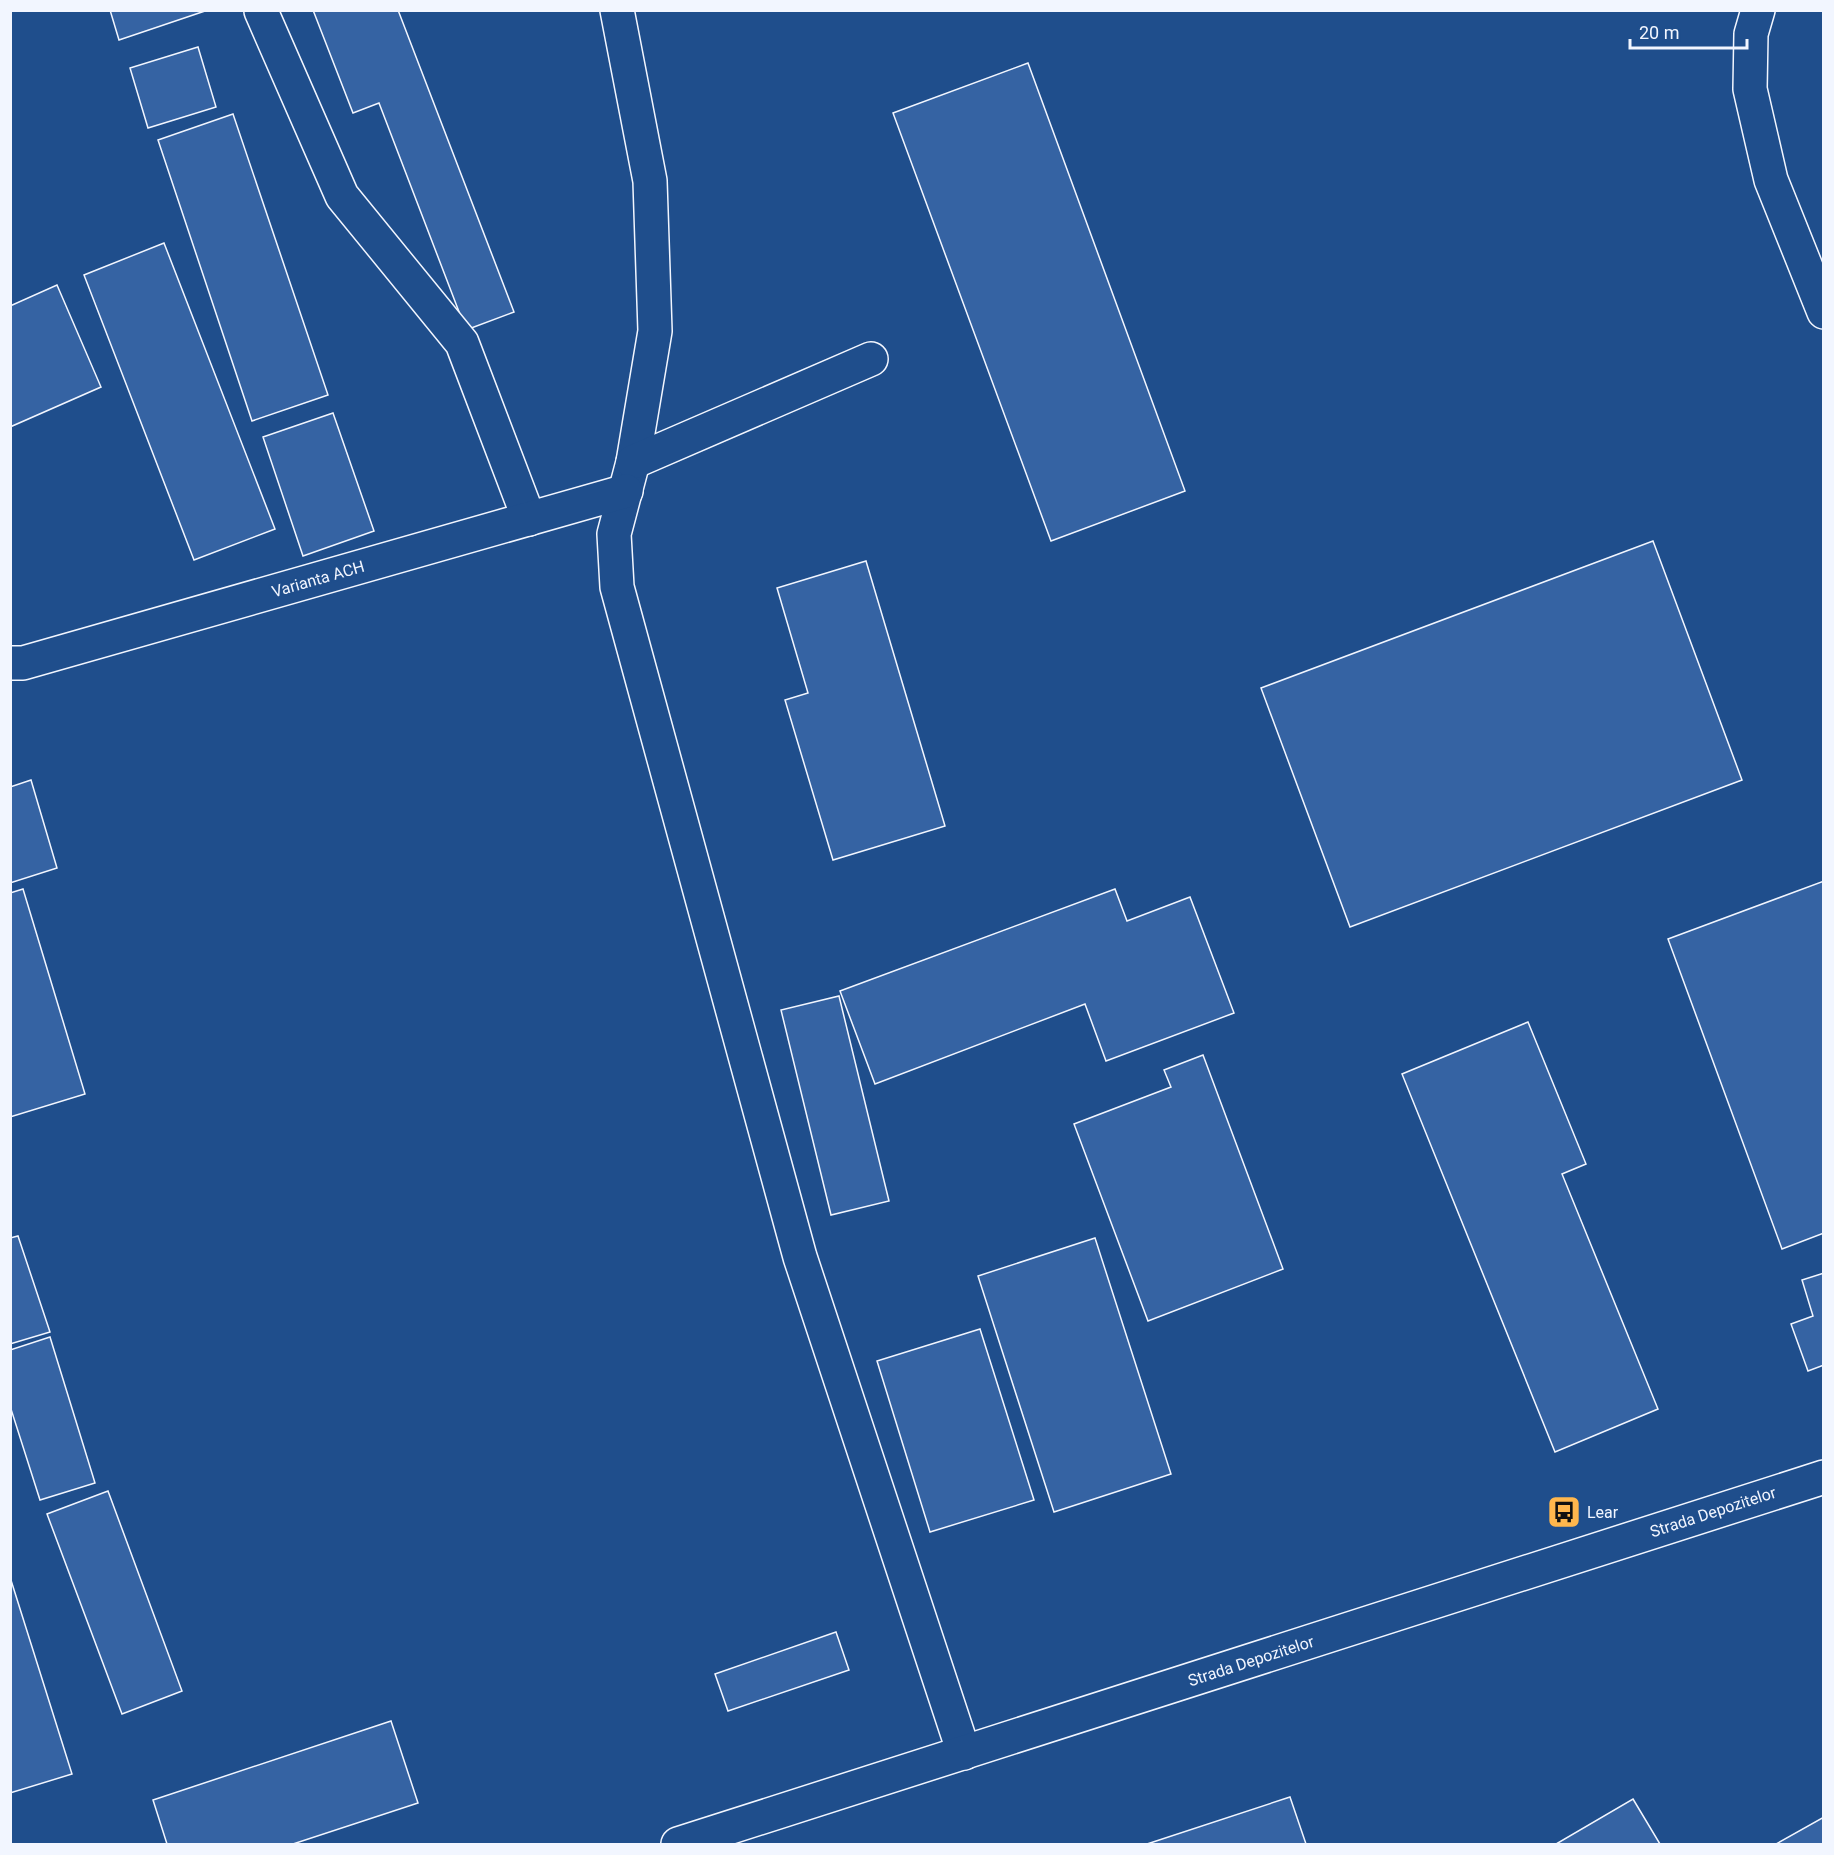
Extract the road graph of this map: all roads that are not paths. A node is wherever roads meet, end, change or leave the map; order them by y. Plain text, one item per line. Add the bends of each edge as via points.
1 (618, 10) edge
2 (261, 11) edge
3 (1751, 18) edge
4 (1824, 312) edge
5 (872, 359) dead end
6 (629, 477) junction
7 (529, 519) junction
8 (10, 663) edge
9 (1824, 1477) edge
10 (964, 1752) junction
11 (678, 1845) edge

1 - 6 main road via 650,181 655,331
2 - 7 main road via 342,196 462,343
3 - 4 main road via 1750,89 1771,180
5 - 6 main road, Varianta ACH
6 - 7 main road, Varianta ACH
6 - 10 main road via 614,534 617,587 800,1257
7 - 8 main road, Varianta ACH via 23,663
9 - 10 main road, Strada Depozitelor
10 - 11 main road, Strada Depozitelor

